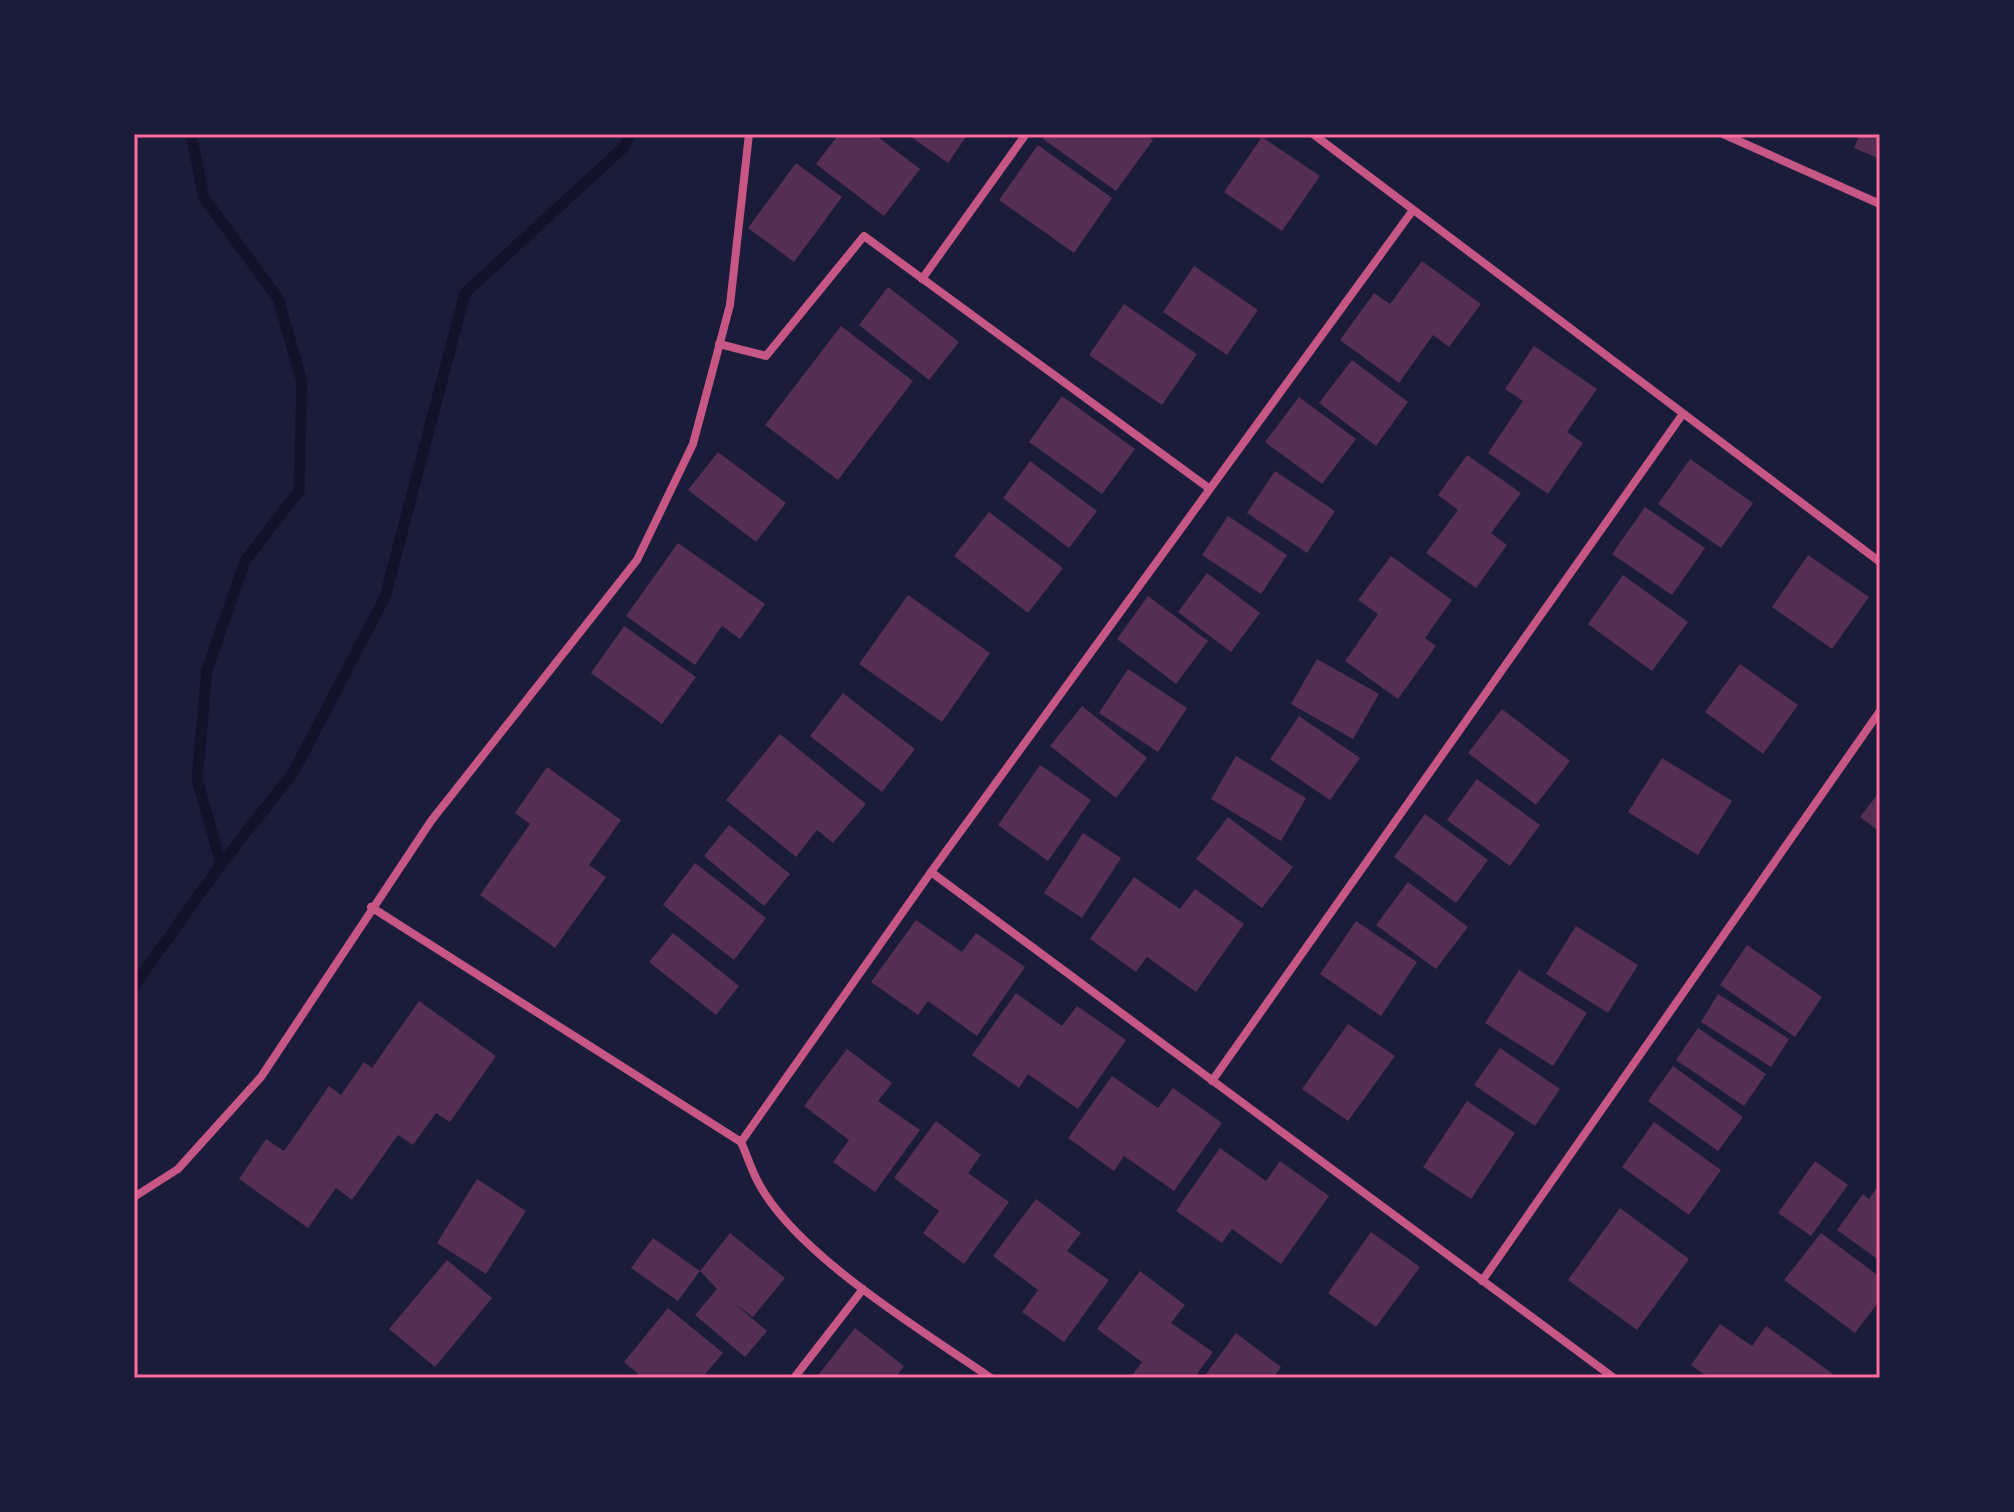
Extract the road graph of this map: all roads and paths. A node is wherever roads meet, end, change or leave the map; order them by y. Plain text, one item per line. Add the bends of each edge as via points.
1 (749, 134) edge
2 (1026, 134) edge
3 (1313, 134) edge
4 (1723, 134) edge
5 (1880, 204) edge
6 (1413, 210) junction
7 (922, 279) junction
8 (719, 344) junction
9 (1682, 415) junction
10 (1210, 489) junction
11 (1880, 562) edge
12 (1880, 711) edge
13 (931, 872) junction
14 (371, 907) junction
15 (1212, 1081) junction
16 (741, 1142) junction
17 (134, 1197) edge
18 (1482, 1281) junction
19 (863, 1289) junction
20 (794, 1378) edge
21 (991, 1378) edge
22 (1614, 1378) edge

1 - 8 street via 730,305
2 - 7 street
3 - 6 street
4 - 5 street
6 - 9 street
6 - 10 street
7 - 8 street via 864,236 766,356
7 - 10 street
8 - 14 street via 693,444 637,560 431,821
9 - 11 street
9 - 15 street
10 - 13 street
12 - 18 street
13 - 15 street
13 - 16 street
14 - 16 street
14 - 17 street via 261,1077 178,1169
15 - 18 street
16 - 19 street via 758,1183 787,1222
18 - 22 street
19 - 20 street
19 - 21 street

